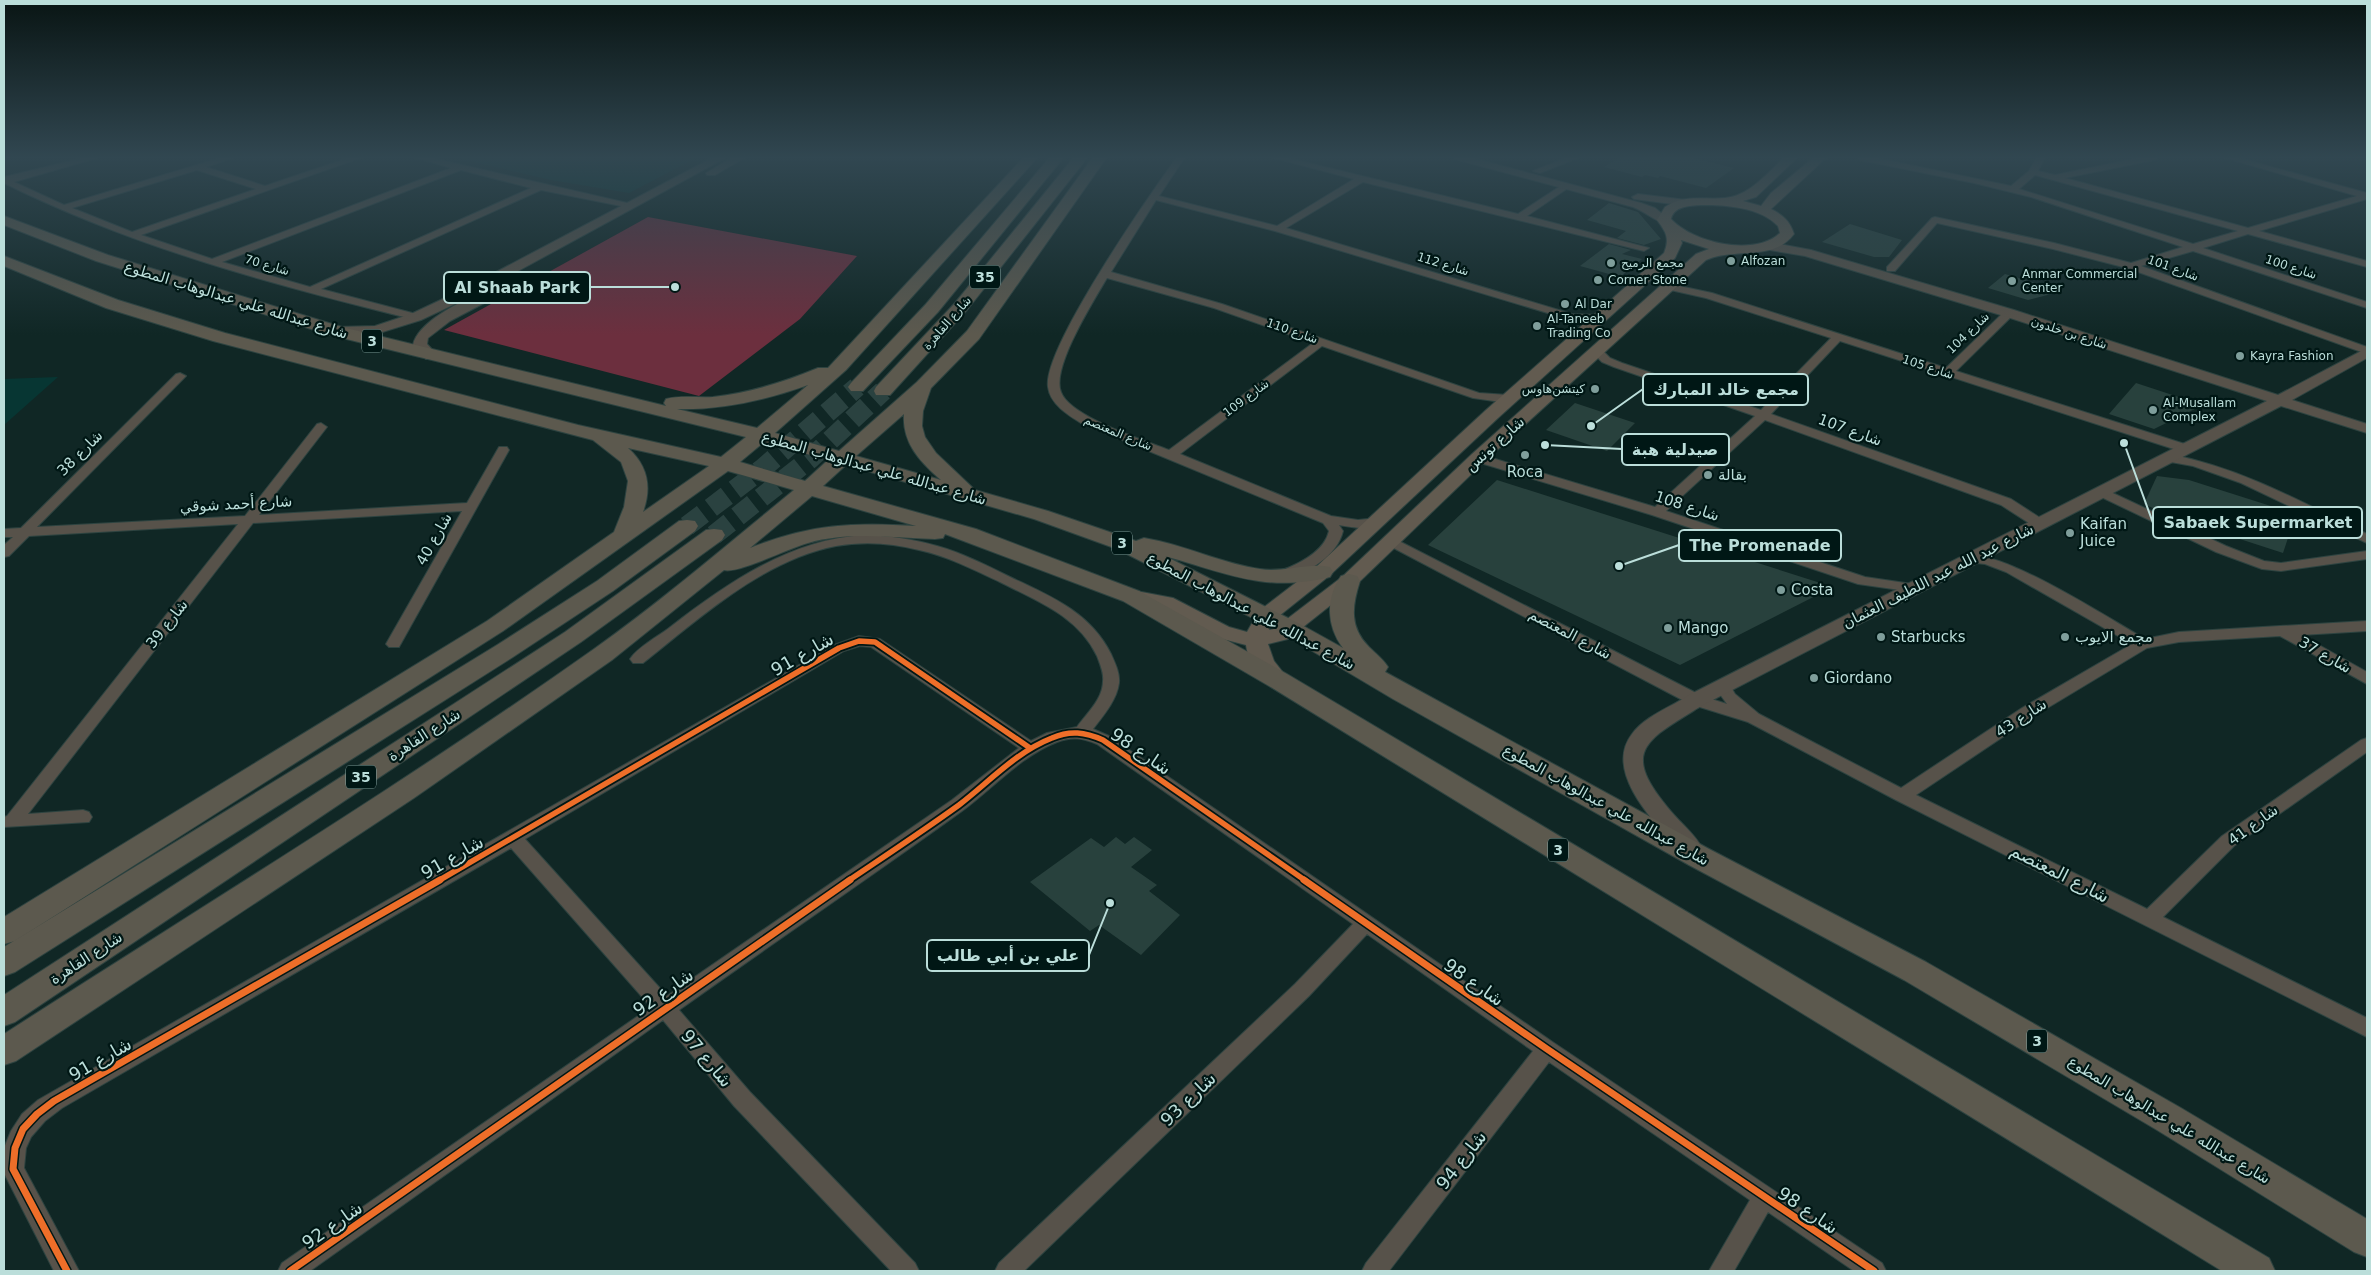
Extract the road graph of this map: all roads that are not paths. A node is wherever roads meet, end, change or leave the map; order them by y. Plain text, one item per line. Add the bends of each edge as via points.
1 (86, 216) edge
2 (186, 216) edge
3 (332, 216) edge
4 (474, 216) edge
5 (610, 216) edge
6 (626, 216) edge
7 (977, 216) edge
8 (1008, 216) edge
9 (1034, 216) edge
10 (1058, 216) edge
11 (1140, 216) edge
12 (1229, 216) edge
13 (1298, 216) edge
14 (1513, 216) edge
15 (1657, 216) edge
16 (1668, 216) edge
17 (1773, 216) edge
18 (2096, 216) edge
19 (2195, 216) edge
20 (2297, 216) edge
21 (1519, 218) joint
22 (4, 220) edge
23 (1669, 225) junction
24 (1278, 229) junction
25 (1788, 230) junction
26 (2248, 231) junction
27 (133, 235) junction
28 (1768, 246) junction
29 (1644, 248) dead end
30 (1733, 248) junction
31 (2192, 248) junction
32 (1664, 259) junction
33 (4, 261) edge
34 (213, 262) junction
35 (2367, 264) edge
36 (2131, 266) junction
37 (1892, 269) junction
38 (1685, 272) junction
39 (1105, 274) junction
40 (1670, 288) junction
41 (311, 290) junction
42 (469, 292) junction
43 (483, 298) junction
44 (2367, 305) edge
45 (2009, 313) junction
46 (416, 317) junction
47 (1571, 317) junction
48 (1599, 318) junction
49 (336, 331) junction
50 (1585, 331) junction
51 (1838, 337) junction
52 (1322, 341) junction
53 (1598, 352) junction
54 (2367, 352) edge
55 (430, 356) junction
56 (1618, 365) junction
57 (840, 366) junction
58 (1582, 366) junction
59 (1947, 373) junction
60 (180, 376) dead end
61 (923, 386) junction
62 (857, 388) tunnel mouth
63 (883, 391) tunnel mouth
64 (1477, 396) junction
65 (618, 398) junction
66 (2286, 398) junction
67 (1508, 399) junction
68 (1492, 414) junction
69 (1763, 416) junction
70 (2367, 420) edge
71 (322, 427) dead end
72 (2367, 429) edge
73 (576, 430) junction
74 (761, 435) junction
75 (1466, 438) junction
76 (2187, 449) junction
77 (503, 450) dead end
78 (1171, 455) junction
79 (842, 458) junction
80 (2170, 458) junction
81 (1474, 462) junction
82 (725, 464) junction
83 (810, 487) junction
84 (2102, 492) junction
85 (970, 495) junction
86 (470, 507) junction
87 (1657, 512) junction
88 (249, 520) junction
89 (1328, 520) junction
90 (1377, 522) junction
91 (2040, 524) junction
92 (687, 526) tunnel mouth
93 (24, 532) junction
94 (4, 533) edge
95 (968, 534) junction
96 (714, 535) tunnel mouth
97 (622, 538) junction
98 (2367, 539) edge
99 (1391, 541) junction
100 (1126, 544) junction
101 (4, 552) edge
102 (2367, 555) edge
103 (1972, 559) junction
104 (1322, 572) junction
105 (705, 575) junction
106 (1259, 576) junction
107 (1349, 581) junction
108 (1914, 588) junction
109 (1131, 596) junction
110 (1266, 616) junction
111 (2367, 626) edge
112 (1290, 628) junction
113 (2283, 631) junction
114 (1257, 639) junction
115 (394, 644) dead end
116 (2143, 644) junction
117 (638, 659) dead end
118 (2367, 679) edge
119 (1278, 680) junction
120 (1722, 686) junction
121 (1402, 693) junction
122 (1696, 700) junction
123 (1754, 718) junction
124 (1081, 733) junction
125 (1053, 737) joint
126 (2367, 744) edge
127 (1030, 748) junction
128 (1902, 796) junction
129 (83, 816) dead end
130 (8, 822) edge
131 (513, 838) junction
132 (1700, 857) junction
133 (2150, 918) junction
134 (1365, 923) junction
135 (4, 932) edge
136 (4, 962) edge
137 (665, 1008) junction
138 (4, 1012) edge
139 (2367, 1028) edge
140 (1547, 1049) junction
141 (4, 1051) edge
142 (1764, 1197) junction
143 (2367, 1239) edge
144 (67, 1271) edge
145 (290, 1271) edge
146 (907, 1271) edge
147 (1007, 1271) edge
148 (1374, 1271) edge
149 (1721, 1271) edge
150 (1874, 1271) edge
151 (2256, 1271) edge

1 - 27 street, شارع 70
2 - 27 street
3 - 34 street
4 - 41 street
5 - 42 street
6 - 43 street
7 - 57 main road
8 - 62 main road, شارع القاهرة / 35 via 932,308
9 - 63 main road, شارع القاهرة / 35 via 966,302
10 - 61 main road via 978,328
11 - 39 street, شارع المعتصم
12 - 24 street, شارع 112
13 - 24 street
14 - 21 street
15 - 23 street
16 - 23 main road
17 - 25 main road
18 - 31 street, شارع 100
19 - 26 street
20 - 26 street
21 - 29 street
22 - 49 main road, شارع عبدالله علي عبدالوهاب المطوع / 3 via 102,258
23 - 30 main road via 1699,242
23 - 32 main road, شارع تونس via 1674,248
24 - 47 street, شارع 112
25 - 28 main road via 1785,238
25 - 37 street, شارع بن خلدون via 1819,247
26 - 31 street
26 - 35 street
27 - 34 street, شارع 70
28 - 30 main road
28 - 45 street, شارع بن خلدون via 1807,254
30 - 38 main road, شارع تونس via 1706,254
31 - 36 street
31 - 44 street, شارع 100
32 - 38 main road via 1685,262 1688,266
32 - 48 main road, شارع تونس
33 - 73 main road, 3 via 112,304 219,337
34 - 41 street, شارع 70
36 - 37 street, شارع 101 via 1935,220
36 - 54 street, شارع 101
37 - 66 street, شارع بن خلدون
38 - 40 main road, شارع تونس
39 - 52 street, شارع 110 via 1218,306
39 - 78 street, شارع المعتصم via 1059,357 1053,371 1054,391 1062,404 1085,420
40 - 51 street, شارع 105 via 1693,291
40 - 53 main road, شارع تونس
41 - 46 street, شارع 70
42 - 43 street via 470,297
42 - 46 street
43 - 55 street via 422,333 420,345
45 - 59 street, شارع 104
45 - 66 street, شارع بن خلدون
46 - 49 street via 376,330
47 - 48 street, شارع 112
47 - 50 street, شارع 112
48 - 50 main road, شارع تونس
49 - 55 main road, شارع عبدالله علي عبدالوهاب المطوع / 3
50 - 67 main road, شارع تونس
51 - 59 street, شارع 105
51 - 69 street
52 - 64 street, شارع 110
52 - 78 street, شارع 109
53 - 56 street, شارع 107
53 - 58 main road, شارع تونس
54 - 66 street, شارع عبد الله عبد اللطيف العثمان
55 - 65 main road, شارع عبدالله علي عبدالوهاب المطوع / 3
56 - 58 street, شارع 107
56 - 69 street, شارع 107
57 - 65 main road via 773,392 743,399 682,404
57 - 74 main road
58 - 81 main road, شارع تونس
59 - 76 street, شارع 105
60 - 93 street, شارع 38
61 - 79 main road
61 - 85 main road via 912,415 919,443 923,452
64 - 67 street, شارع 110
64 - 68 street
65 - 74 main road, شارع عبدالله علي عبدالوهاب المطوع / 3
66 - 70 street, شارع بن خلدون
66 - 72 street, شارع بن خلدون
66 - 76 street, شارع عبد الله عبد اللطيف العثمان
67 - 68 main road, شارع تونس
68 - 75 main road, شارع تونس
69 - 87 street
69 - 91 street, شارع 107 via 2006,502
71 - 88 street, شارع 39
73 - 82 main road, 3
73 - 97 main road via 611,444 633,465 640,491 637,506
74 - 79 main road, شارع عبدالله علي عبدالوهاب المطوع / 3
74 - 82 main road
75 - 81 main road via 1454,460 1458,464
75 - 90 main road, شارع تونس
76 - 80 street, شارع عبد الله عبد اللطيف العثمان
77 - 86 street, شارع 40
78 - 89 street, شارع المعتصم
79 - 83 main road
79 - 85 main road, شارع عبدالله علي عبدالوهاب المطوع / 3
80 - 84 street, شارع عبد الله عبد اللطيف العثمان
80 - 98 street via 2226,472
81 - 87 street, شارع 108
81 - 99 main road, شارع تونس
82 - 83 main road, 3
82 - 97 main road
83 - 95 main road, 3
83 - 105 main road
84 - 91 street, شارع عبد الله عبد اللطيف العثمان
84 - 102 street via 2221,549 2262,564 2281,567
85 - 100 main road, شارع عبدالله علي عبدالوهاب المطوع / 3
86 - 88 street, شارع أحمد شوقي
86 - 115 street, شارع 40
87 - 108 street, شارع 108 via 1863,581
88 - 93 street, شارع أحمد شوقي
88 - 130 street, شارع 39
89 - 90 street, شارع المعتصم via 1348,524
89 - 106 street via 1336,531 1335,539 1311,562 1294,571
90 - 104 main road, شارع تونس
91 - 103 street, شارع عبد الله عبد اللطيف العثمان
92 - 136 main road, شارع القاهرة / 35 via 605,586 513,646
93 - 94 street, شارع أحمد شوقي
93 - 101 street, شارع 38
95 - 105 main road via 827,532 764,549
95 - 109 main road, 3
96 - 138 main road, شارع القاهرة / 35 via 573,637
97 - 135 main road via 495,626
99 - 107 main road, شارع تونس
99 - 122 street, شارع المعتصم
100 - 106 main road via 1171,550
100 - 110 main road, شارع عبدالله علي عبدالوهاب المطوع / 3
103 - 108 street, شارع عبد الله عبد اللطيف العثمان
103 - 116 street via 2005,566
104 - 106 main road via 1290,577
104 - 110 main road, شارع تونس
105 - 141 main road via 603,654 404,791
107 - 112 main road, شارع تونس
107 - 121 main road via 1340,611 1342,626 1350,642
108 - 120 street, شارع عبد الله عبد اللطيف العثمان
109 - 114 main road, شارع تونس via 1166,603 1222,632
109 - 119 main road, 3
110 - 112 main road, شارع عبدالله علي عبدالوهاب المطوع / 3
110 - 114 main road
111 - 113 street, شارع 43
112 - 114 main road, شارع تونس via 1281,634
112 - 121 main road, شارع عبدالله علي عبدالوهاب المطوع / 3
113 - 116 street, شارع 43 via 2178,637
113 - 118 street, شارع 37
114 - 119 main road via 1264,664
116 - 128 street, شارع 43 via 2028,712
117 - 124 street via 708,607 779,562 834,543 892,540 924,546 966,561 1040,596 1078,620 1098,642 1110,669 1111,688
119 - 151 main road, 3
120 - 122 street, شارع عبد الله عبد اللطيف العثمان
120 - 123 street, شارع المعتصم via 1729,698
121 - 132 main road, شارع عبدالله علي عبدالوهاب المطوع / 3
122 - 123 street, شارع المعتصم
122 - 132 street, شارع عبد الله عبد اللطيف العثمان via 1644,733 1633,747 1632,756 1637,778 1650,801
123 - 128 street, شارع المعتصم
124 - 125 street, شارع 98
124 - 134 street, شارع 98 via 1103,740
125 - 127 street, شارع 92
126 - 133 street, شارع 41 via 2228,841
127 - 131 street, شارع 91 via 878,644 859,641 839,648
127 - 137 street, شارع 92 via 958,805
128 - 133 street, شارع المعتصم
129 - 130 street
131 - 137 street, شارع 97
131 - 144 street, شارع 91 via 38,1112 18,1137 12,1157 14,1169
132 - 143 main road, شارع عبدالله علي عبدالوهاب المطوع / 3 via 1803,910 2037,1040
133 - 139 street, شارع المعتصم
134 - 140 street, شارع 98
134 - 147 street, شارع 93 via 1302,990
137 - 145 street, شارع 92
137 - 146 street, شارع 97 via 742,1099
140 - 142 street, شارع 98
140 - 148 street, شارع 94
142 - 149 street
142 - 150 street, شارع 98

